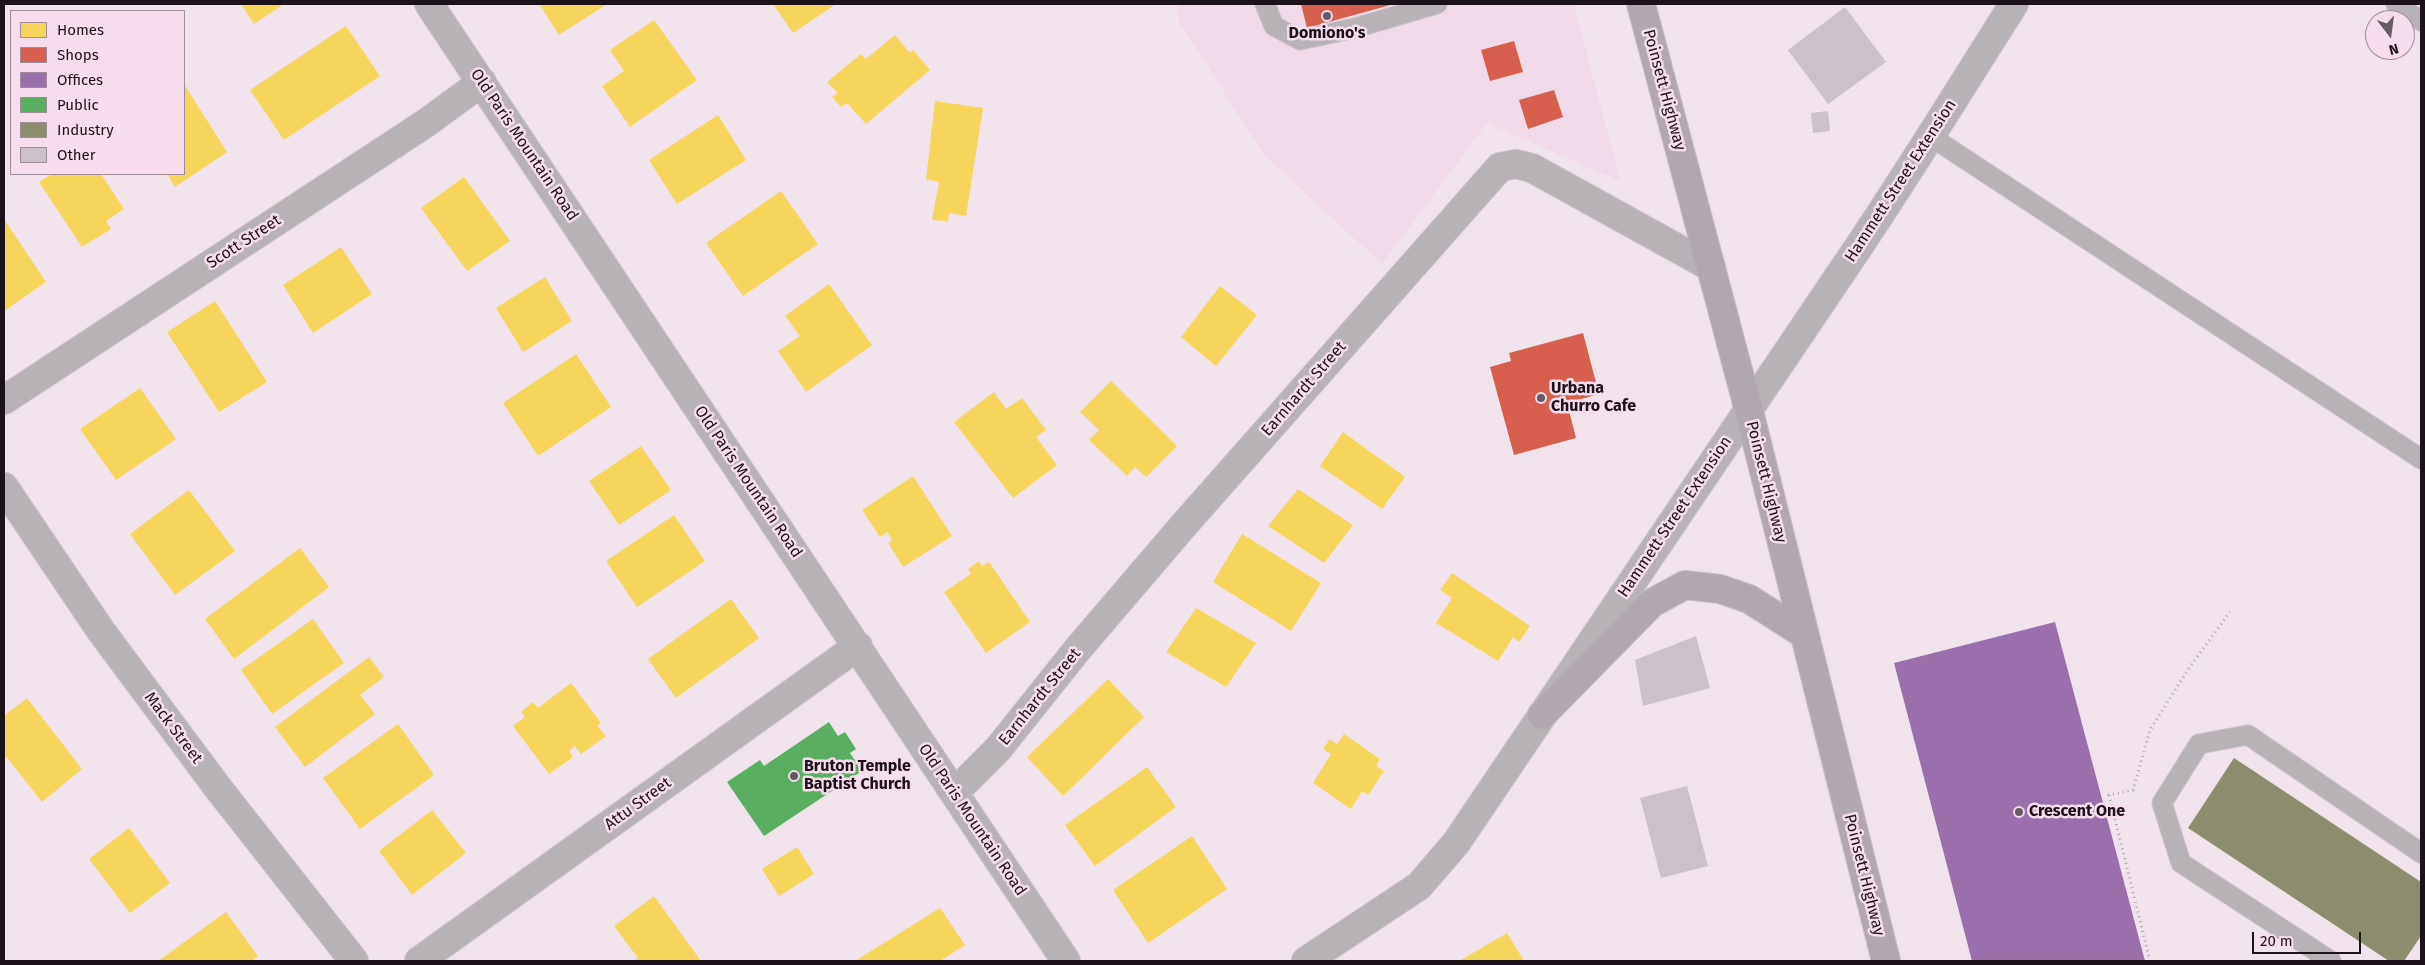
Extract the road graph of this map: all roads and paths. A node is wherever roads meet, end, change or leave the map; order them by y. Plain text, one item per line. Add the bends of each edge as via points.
1 (429, 4) edge
2 (1264, 4) edge
3 (1437, 4) edge
4 (1640, 4) edge
5 (2014, 4) edge
6 (2396, 4) edge
7 (2421, 21) edge
8 (482, 82) junction
9 (1930, 136) junction
10 (1711, 267) junction
11 (4, 400) edge
12 (1749, 411) junction
13 (2421, 459) edge
14 (4, 487) edge
15 (2230, 612) dead end
16 (1804, 634) junction
17 (858, 646) junction
18 (2189, 668) dead end
19 (1542, 715) junction
20 (954, 793) junction
21 (2421, 853) edge
22 (354, 961) edge
23 (419, 961) edge
24 (1066, 961) edge
25 (1306, 961) edge
26 (1886, 961) edge
27 (2331, 961) edge

1 - 8 street, Old Paris Mountain Road
2 - 3 lane via 1274,26 1300,40 1356,28
4 - 10 highway, Poinsett Highway
5 - 9 street, Hammett Street Extension
6 - 7 lane
8 - 11 street, Scott Street via 426,123
8 - 17 street, Old Paris Mountain Road
9 - 12 street, Hammett Street Extension
9 - 13 lane
10 - 12 highway, Poinsett Highway
10 - 20 street, Earnhardt Street via 1532,168 1516,164 1500,167 1183,526 998,749
12 - 16 highway, Poinsett Highway
12 - 19 street, Hammett Street Extension
14 - 22 street, Mack Street via 113,647 218,788
15 - 18 path
16 - 19 highway via 1749,599 1720,589 1685,585 1652,603
16 - 26 highway, Poinsett Highway
17 - 20 street, Old Paris Mountain Road
17 - 23 street, Attu Street
19 - 25 street, Hammett Street Extension via 1456,843 1419,886
20 - 24 street, Old Paris Mountain Road
21 - 27 lane via 2248,735 2199,744 2162,803 2181,863

